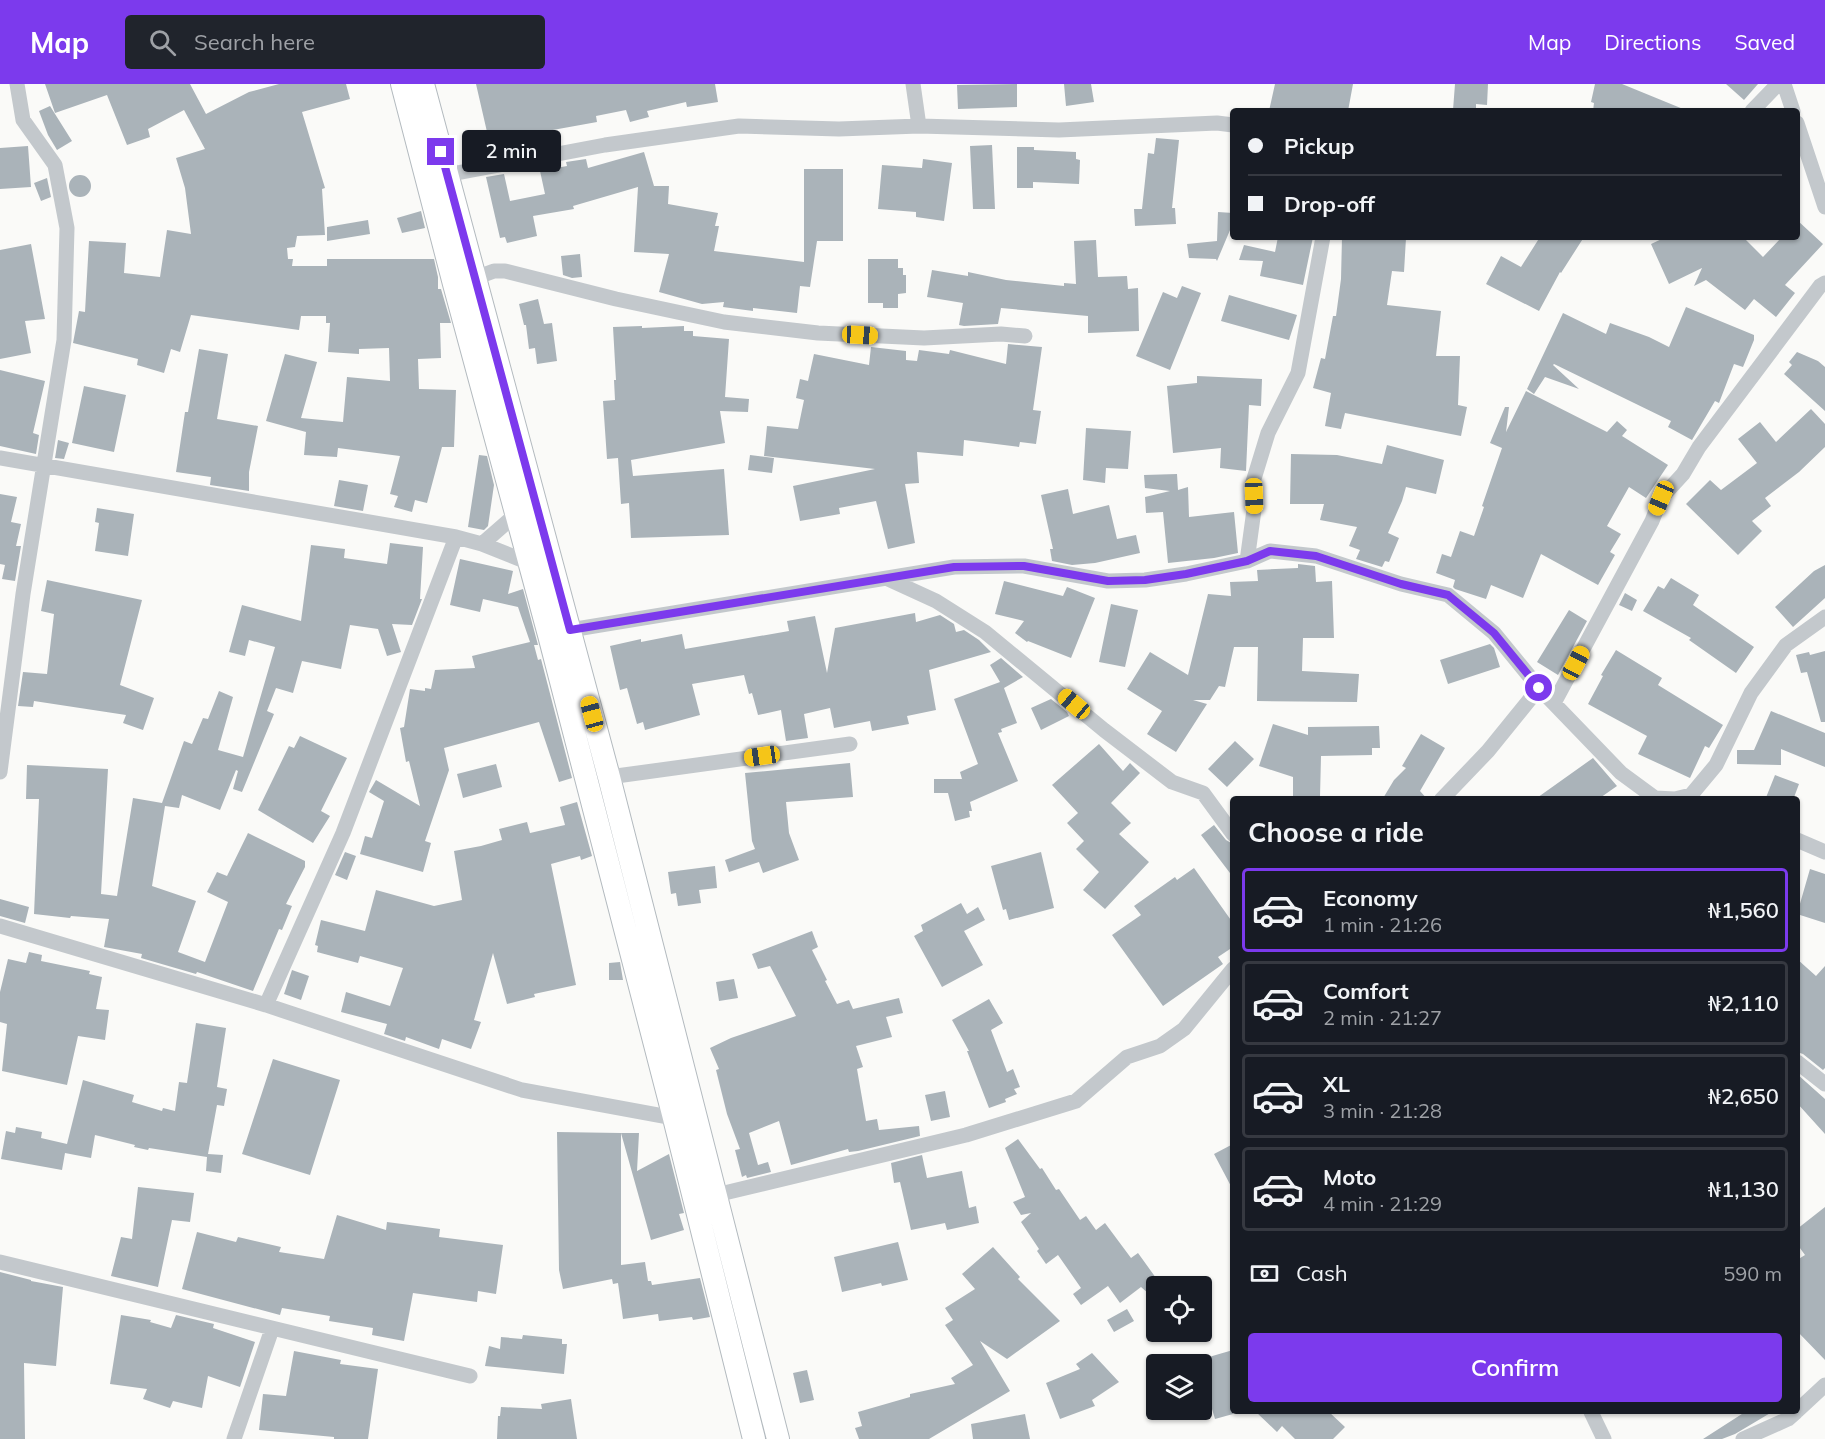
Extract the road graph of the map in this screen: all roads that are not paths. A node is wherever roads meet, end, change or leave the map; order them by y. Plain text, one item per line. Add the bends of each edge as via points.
1 (17, 84) edge
2 (402, 84) edge
3 (423, 84) edge
4 (913, 84) edge
5 (1778, 84) edge
6 (1784, 84) edge
7 (1755, 108) edge
8 (1792, 108) edge
9 (1230, 125) edge
10 (919, 126) junction
11 (1800, 132) edge
12 (446, 175) junction
13 (1825, 207) edge
14 (1322, 240) edge
15 (475, 278) junction
16 (1825, 283) edge
17 (1025, 336) dead end
18 (0, 458) edge
19 (43, 466) junction
20 (515, 515) junction
21 (456, 537) junction
22 (482, 544) junction
23 (1247, 561) junction
24 (527, 562) junction
25 (888, 579) junction
26 (1825, 617) edge
27 (570, 630) junction
28 (1539, 688) junction
29 (1554, 704) junction
30 (850, 744) dead end
31 (0, 772) edge
32 (609, 777) junction
33 (1445, 796) edge
34 (1652, 796) edge
35 (1694, 796) edge
36 (1230, 830) edge
37 (1800, 841) edge
38 (1825, 852) edge
39 (0, 926) edge
40 (1230, 973) edge
41 (266, 1005) junction
42 (1800, 1064) edge
43 (1825, 1084) edge
44 (674, 1118) junction
45 (716, 1195) junction
46 (0, 1262) edge
47 (272, 1329) junction
48 (470, 1376) dead end
49 (1825, 1385) edge
50 (1800, 1408) edge
51 (1592, 1414) edge
52 (1794, 1414) edge
53 (234, 1439) edge
54 (754, 1439) edge
55 (777, 1439) edge
56 (1604, 1439) edge
57 (1743, 1439) edge

1 - 19 street via 23,120 55,165 67,228 64,340
2 - 20 street
3 - 12 street
4 - 10 street
5 - 7 street
6 - 8 street
9 - 10 street via 1059,130
10 - 12 street via 739,126
11 - 13 street
12 - 15 street
14 - 23 street via 1298,373 1268,433 1253,482 1254,510
15 - 17 street via 505,271 724,322 818,333 924,338
15 - 27 street
16 - 29 street via 1661,498
18 - 19 street
19 - 21 street
19 - 31 street
20 - 22 street
20 - 24 street
21 - 22 street
21 - 41 street via 343,833
22 - 24 street
23 - 25 street via 1145,580 1108,581 1024,566 954,567
23 - 28 street via 1270,551 1316,556 1448,595 1494,633
24 - 44 street
25 - 27 street
25 - 36 street via 936,601 985,632 1172,782 1203,793
26 - 35 street via 1786,645 1751,693 1716,765
27 - 32 street
28 - 29 street
28 - 33 street
29 - 34 street via 1621,773
30 - 32 street
32 - 45 street
37 - 38 street
39 - 41 street
40 - 45 street via 1184,1029 1160,1046 1128,1057 1076,1101 966,1135
41 - 44 street via 522,1090
42 - 43 street
44 - 54 street
45 - 55 street
46 - 47 street
47 - 48 street
47 - 53 street
49 - 50 street
51 - 56 street
52 - 57 street

